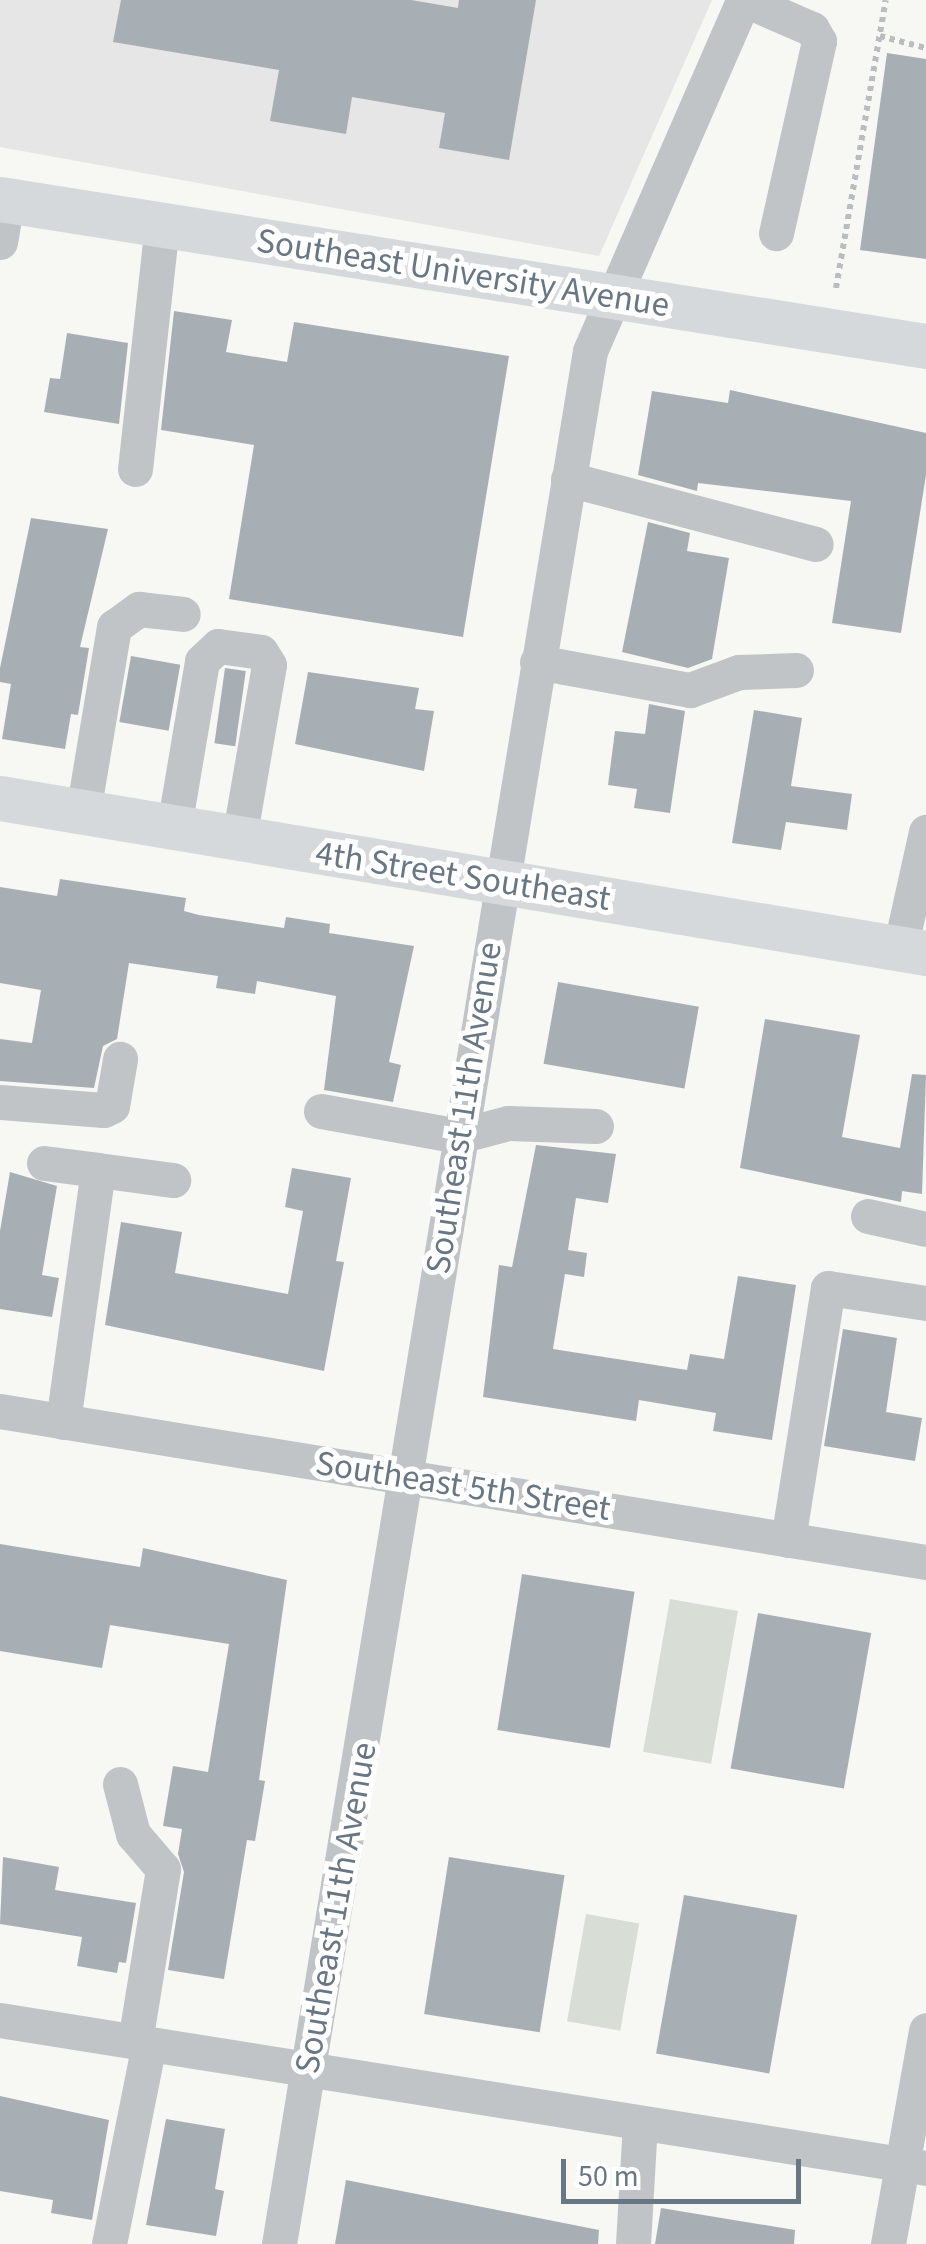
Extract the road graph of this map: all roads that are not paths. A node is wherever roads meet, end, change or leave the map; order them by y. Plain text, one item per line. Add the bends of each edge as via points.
1 (744, 0) edge
2 (2, 214) edge
3 (162, 225) junction
4 (776, 232) dead end
5 (614, 297) junction
6 (926, 346) edge
7 (135, 469) dead end
8 (568, 480) junction
9 (816, 544) dead end
10 (183, 614) dead end
11 (537, 662) junction
12 (796, 670) dead end
13 (0, 798) edge
14 (83, 812) junction
15 (174, 827) junction
16 (926, 832) edge
17 (239, 839) junction
18 (500, 883) junction
19 (913, 951) edge
20 (120, 1059) dead end
21 (0, 1102) edge
22 (321, 1111) dead end
23 (596, 1126) dead end
24 (459, 1136) junction
25 (44, 1164) dead end
26 (98, 1170) junction
27 (173, 1180) dead end
28 (868, 1216) dead end
29 (926, 1229) edge
30 (926, 1303) edge
31 (0, 1411) edge
32 (63, 1422) junction
33 (403, 1477) junction
34 (788, 1540) junction
35 (926, 1562) edge
36 (120, 1784) dead end
37 (0, 2020) edge
38 (926, 2030) edge
39 (142, 2043) junction
40 (308, 2070) junction
41 (640, 2122) junction
42 (914, 2166) edge
43 (109, 2244) edge
44 (278, 2244) edge
45 (633, 2244) edge
46 (888, 2244) edge

1 - 4 street via 812,30 819,41
1 - 5 street, Southeast 11th Avenue
2 - 3 main road, Southeast University Avenue
3 - 5 main road, Southeast University Avenue
3 - 7 street
5 - 6 main road, Southeast University Avenue
5 - 8 street, Southeast 11th Avenue via 590,351
8 - 9 street
8 - 11 street, Southeast 11th Avenue
10 - 14 street via 139,610 114,627
11 - 12 street via 690,690 739,672
11 - 18 street, Southeast 11th Avenue
13 - 14 main road, 4th Street Southeast
14 - 15 main road, 4th Street Southeast
15 - 17 main road, 4th Street Southeast
15 - 17 street via 202,661 218,646 261,652 269,665
16 - 19 street
17 - 18 main road, 4th Street Southeast
18 - 19 main road, 4th Street Southeast
18 - 24 street, Southeast 11th Avenue
20 - 21 street via 112,1106 104,1110
22 - 24 street
23 - 24 street via 508,1122
24 - 33 street, Southeast 11th Avenue
25 - 26 street
26 - 27 street
26 - 32 street
28 - 29 street
30 - 34 street via 828,1288
31 - 32 street, Southeast 5th Street
32 - 33 street, Southeast 5th Street
33 - 34 street, Southeast 5th Street
33 - 40 street, Southeast 11th Avenue
34 - 35 street, Southeast 5th Street
36 - 39 street via 133,1834 163,1869
37 - 39 street
38 - 42 street
39 - 40 street
39 - 43 street
40 - 41 street
40 - 44 street, Southeast 11th Avenue
41 - 42 street
41 - 45 street
42 - 46 street

